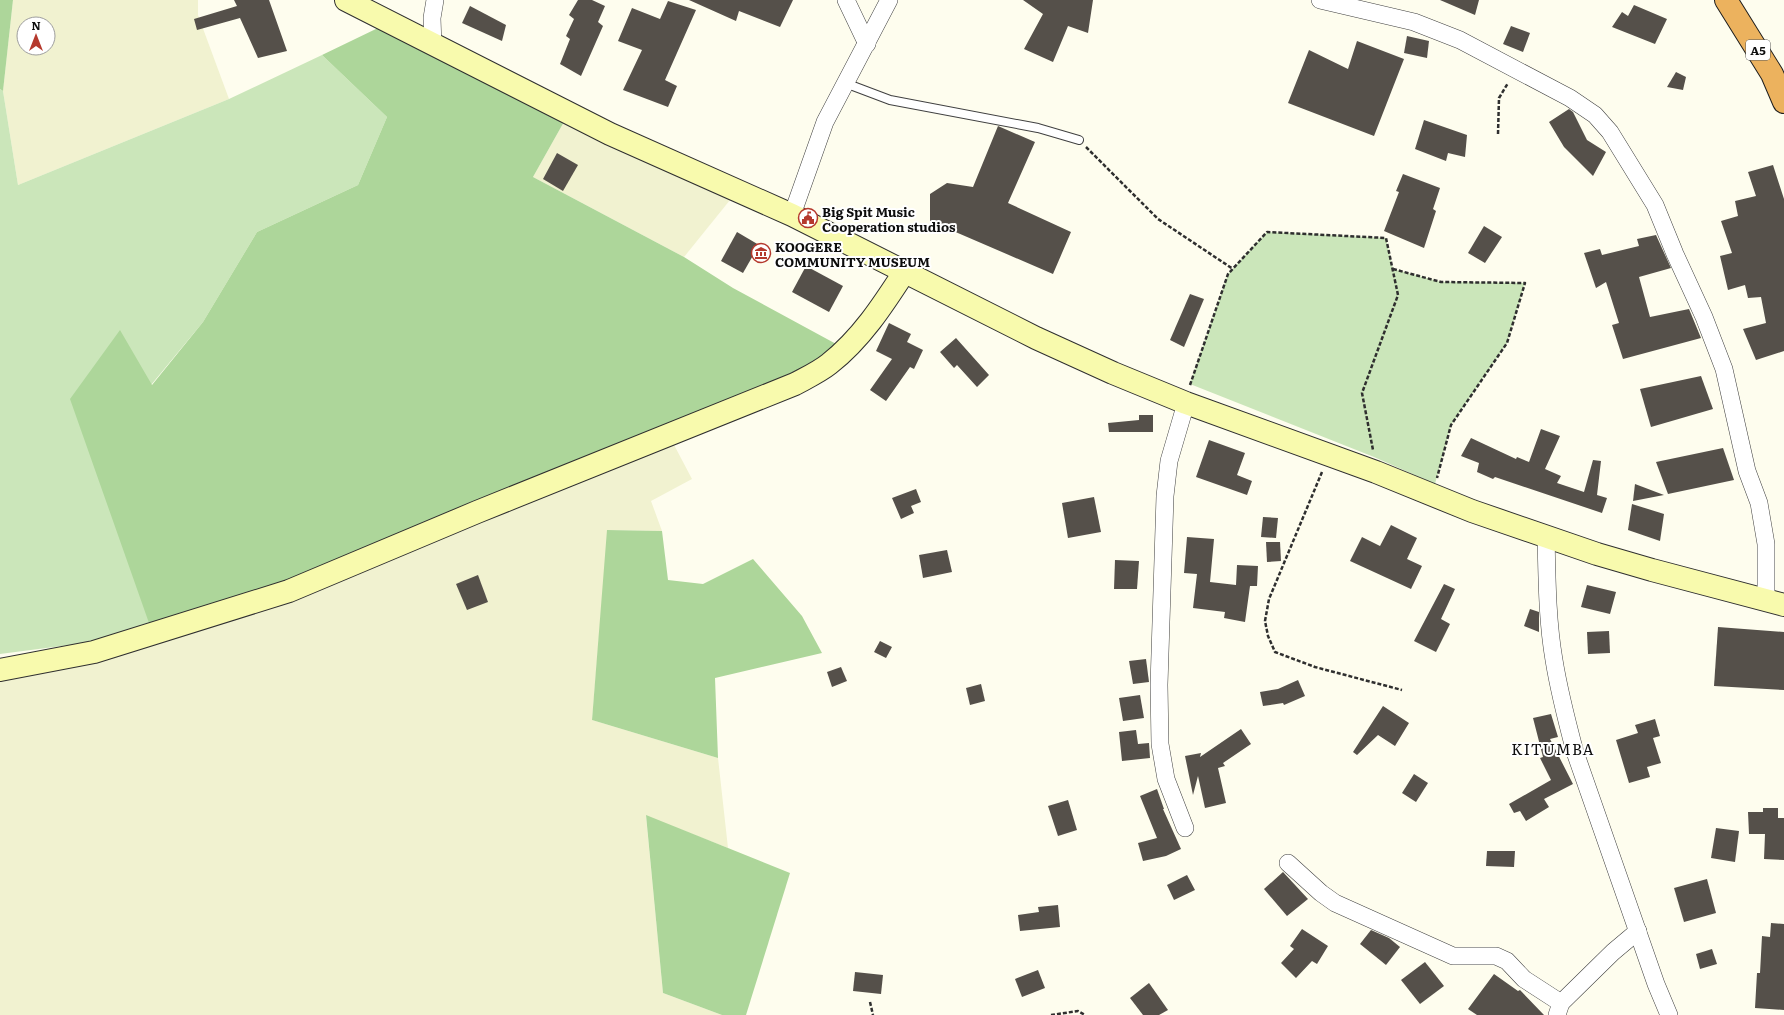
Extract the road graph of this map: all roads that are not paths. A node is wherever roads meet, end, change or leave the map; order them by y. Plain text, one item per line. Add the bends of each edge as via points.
1 (346, 0) edge
2 (435, 0) edge
3 (846, 0) edge
4 (889, 0) edge
5 (1320, 0) edge
6 (1726, 0) edge
7 (867, 44) junction
8 (434, 46) junction
9 (845, 83) junction
10 (1784, 102) edge
11 (1079, 140) road end
12 (792, 215) junction
13 (905, 271) junction
14 (1186, 403) junction
15 (1546, 535) junction
16 (1775, 602) edge
17 (0, 670) edge
18 (1185, 828) dead end
19 (1288, 863) dead end
20 (1638, 931) junction
21 (1559, 1009) edge
22 (1669, 1015) edge

1 - 8 street
2 - 8 street via 432,18
3 - 7 street
4 - 7 street
5 - 16 street via 1414,22 1460,40 1570,98 1595,115 1610,132 1655,205 1724,369 1747,471 1759,503
6 - 10 highway, A5 via 1772,74
7 - 9 street
8 - 12 street via 610,134
9 - 11 lane via 890,100 1032,127
9 - 12 street via 826,122
12 - 13 street
13 - 14 street via 1036,338
13 - 17 street via 873,320 852,343 828,364 795,384 289,591 94,652
14 - 15 street via 1376,472 1472,511
14 - 18 street via 1169,461 1165,496 1159,685 1160,744 1166,779
15 - 16 street via 1652,570
15 - 20 street via 1548,601 1554,660 1565,715 1575,752
19 - 21 street via 1335,903 1453,956 1496,956 1507,961
20 - 21 street via 1613,952
20 - 22 street

